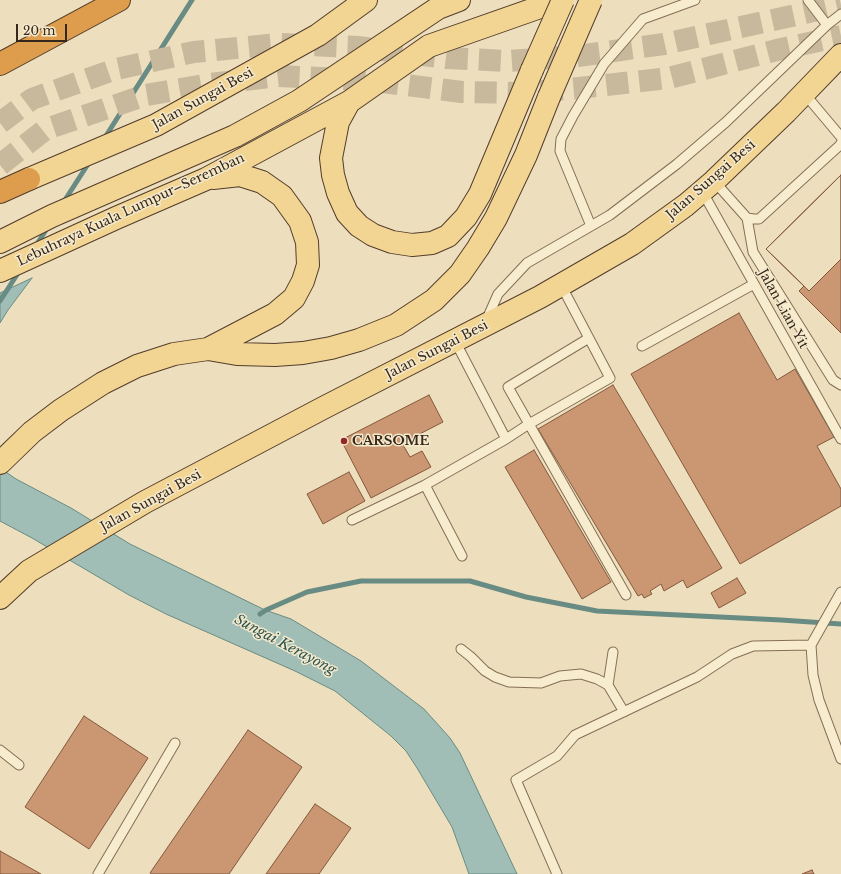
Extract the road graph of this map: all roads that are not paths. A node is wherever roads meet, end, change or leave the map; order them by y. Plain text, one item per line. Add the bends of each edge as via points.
1 (92, 0) edge
2 (119, 0) edge
3 (366, 0) edge
4 (459, 0) edge
5 (560, 0) edge
6 (563, 0) edge
7 (591, 0) edge
8 (695, 0) edge
9 (808, 0) edge
10 (841, 14) edge
11 (827, 25) junction
12 (0, 49) edge
13 (841, 55) edge
14 (0, 64) edge
15 (804, 93) junction
16 (349, 102) junction
17 (841, 137) edge
18 (29, 179) joint
19 (206, 179) junction
20 (708, 186) junction
21 (0, 192) edge
22 (747, 218) junction
23 (591, 226) junction
24 (0, 242) edge
25 (0, 271) edge
26 (754, 284) junction
27 (561, 285) junction
28 (484, 326) junction
29 (588, 338) junction
30 (455, 341) junction
31 (642, 346) dead end
32 (208, 349) junction
33 (841, 385) edge
34 (529, 424) junction
35 (506, 438) junction
36 (841, 439) edge
37 (0, 463) edge
38 (425, 485) junction
39 (352, 520) dead end
40 (462, 556) dead end
41 (841, 592) edge
42 (626, 595) dead end
43 (0, 598) edge
44 (811, 645) junction
45 (461, 649) dead end
46 (613, 652) dead end
47 (608, 684) junction
48 (624, 712) junction
49 (175, 743) dead end
50 (0, 750) edge
51 (841, 759) edge
52 (19, 765) dead end
53 (98, 874) edge
54 (557, 874) edge

1 - 12 highway
2 - 14 highway
3 - 18 main road, Jalan Sungai Besi via 318,35 156,125
4 - 24 main road via 438,8 298,101 235,136 52,216
5 - 16 main road, Lebuhraya Kuala Lumpur–Seremban via 429,46
6 - 16 main road, bridge via 480,194 466,217 448,236 432,243 412,245 392,242 359,226 347,213 338,193 331,158 338,122
7 - 32 main road, bridge via 526,155 496,218 460,274 434,300 396,325 331,348 275,355 237,354
8 - 23 lane via 642,19 604,64 561,139 560,151
9 - 11 lane
10 - 11 lane
11 - 23 lane via 726,122 677,164 610,215
13 - 15 main road, Jalan Sungai Besi
15 - 17 lane
15 - 20 main road, Jalan Sungai Besi
16 - 19 main road, Lebuhraya Kuala Lumpur–Seremban
17 - 22 lane via 840,145 759,219
18 - 21 highway
19 - 25 main road, Lebuhraya Kuala Lumpur–Seremban
19 - 32 main road via 240,175 262,182 282,196 300,221 307,242 308,265 294,298 276,314
20 - 22 lane
20 - 26 lane, Jalan Lian Yit
20 - 27 main road, Jalan Sungai Besi via 632,244
22 - 33 lane via 753,252 833,380
23 - 28 lane via 527,263 498,294
26 - 31 lane
26 - 36 lane, Jalan Lian Yit
27 - 28 main road, Jalan Sungai Besi
27 - 29 lane
28 - 30 main road, Jalan Sungai Besi
29 - 34 lane via 508,387
29 - 34 lane via 610,378
30 - 35 lane
30 - 43 main road, Jalan Sungai Besi via 145,502 29,571
32 - 37 main road via 174,354 137,366 103,383 32,432
34 - 35 lane
34 - 42 lane
35 - 38 lane
38 - 39 lane
38 - 40 lane
41 - 44 lane
44 - 48 lane via 753,646 732,654 697,677
44 - 51 lane via 814,681 819,700
45 - 47 lane via 485,671 509,682 541,683 560,676 581,674
46 - 47 lane
47 - 48 lane
48 - 54 lane via 575,735 556,756 516,780
49 - 53 lane
50 - 52 lane

